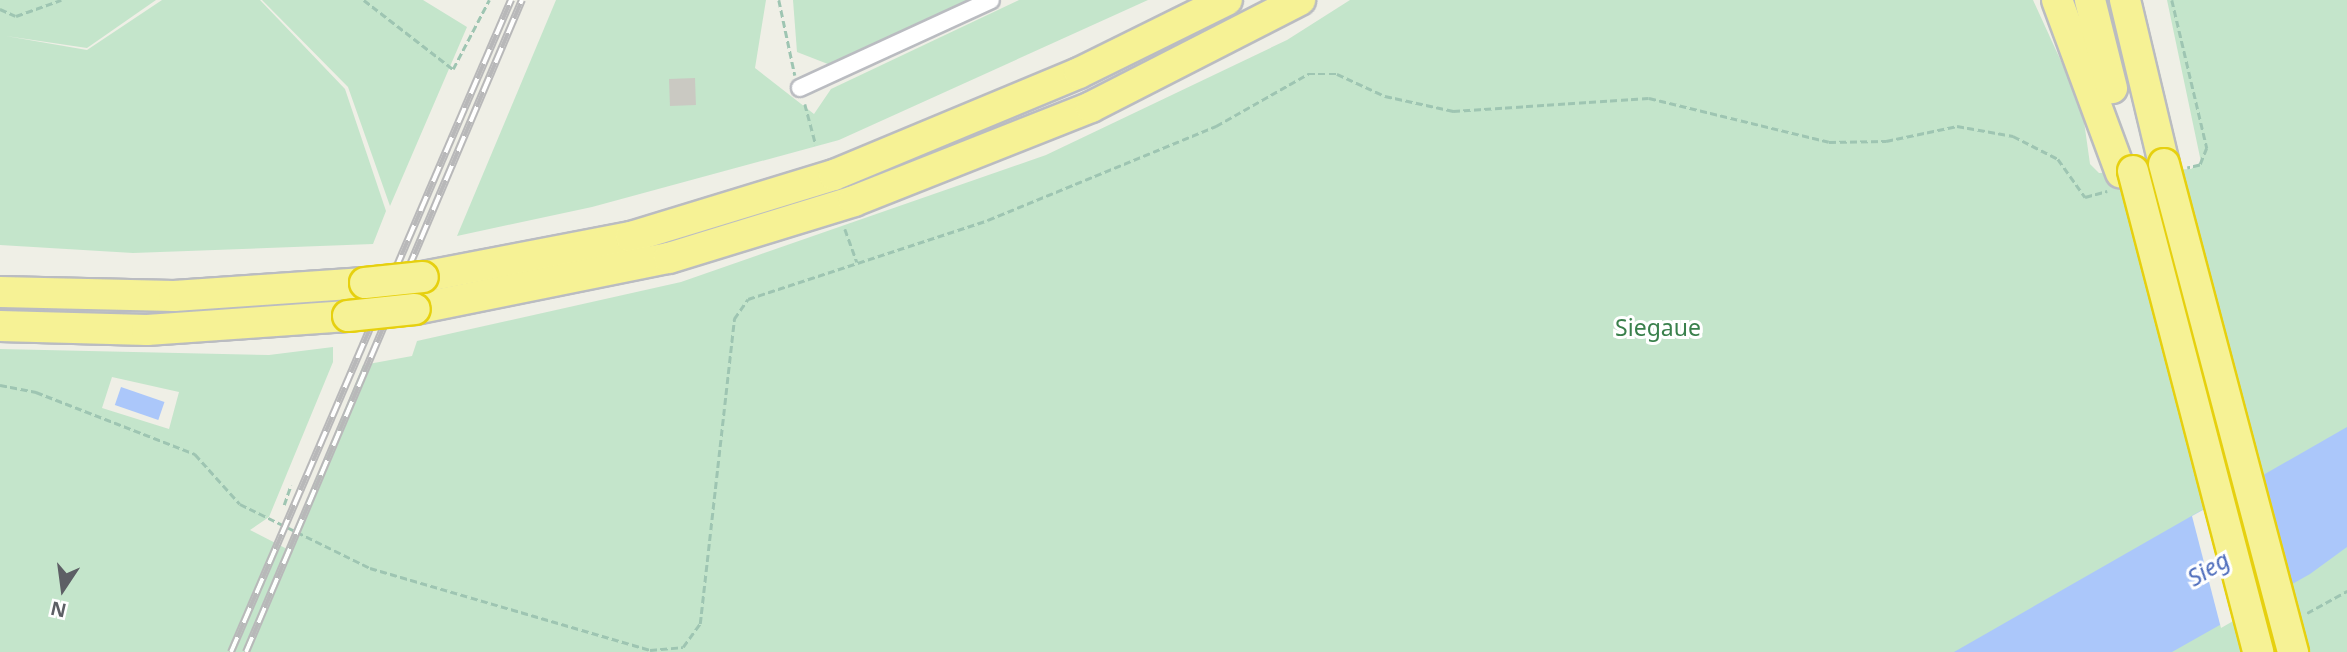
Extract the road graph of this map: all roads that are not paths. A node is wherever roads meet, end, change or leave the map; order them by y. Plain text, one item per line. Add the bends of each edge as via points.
1 (991, 0) edge
2 (1226, 0) edge
3 (1300, 0) edge
4 (2057, 0) edge
5 (2090, 0) edge
6 (2125, 0) edge
7 (800, 88) dead end
8 (2127, 172) junction
9 (0, 292) edge
10 (0, 326) edge
11 (2258, 652) edge
12 (2293, 652) edge

1 - 7 street
2 - 9 highway, bridge via 1079,73 834,175 631,237 423,277 365,283 174,296
3 - 10 highway, bridge via 1091,107 894,186 669,258 415,309 348,316 147,330
4 - 8 highway
5 - 8 highway
6 - 12 highway, bridge
8 - 11 highway, bridge via 2163,286

